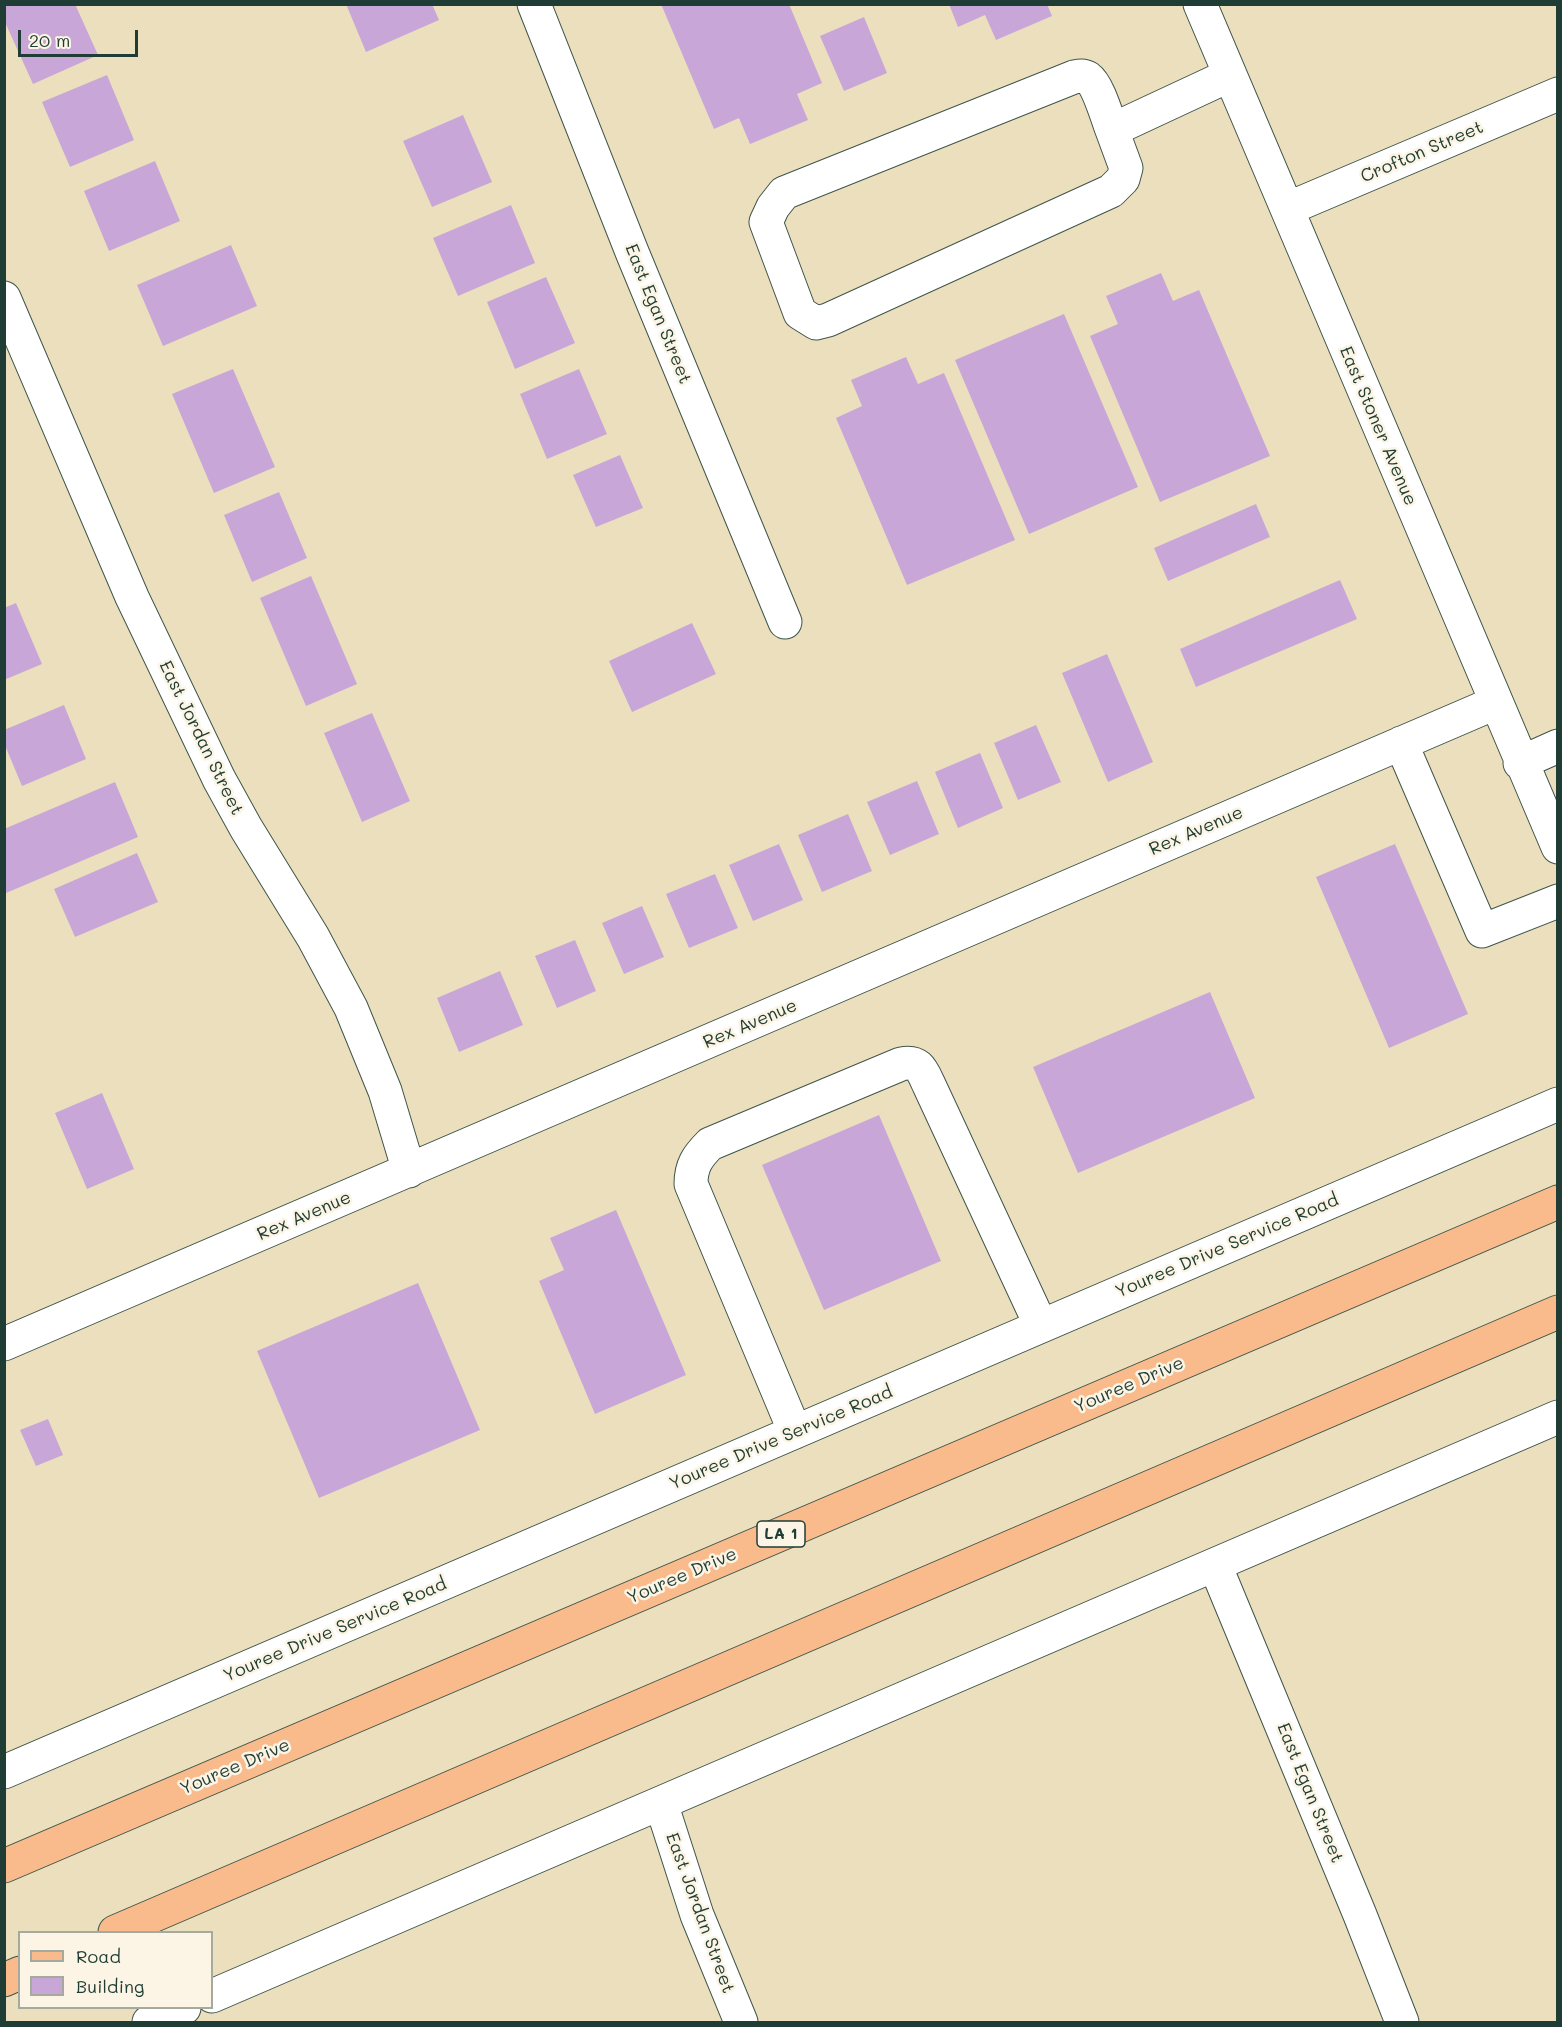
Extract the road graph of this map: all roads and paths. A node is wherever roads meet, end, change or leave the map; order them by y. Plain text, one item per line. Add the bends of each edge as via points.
1 (534, 4) edge
2 (1200, 4) edge
3 (1230, 75) junction
4 (1557, 94) edge
5 (1112, 130) junction
6 (1287, 209) junction
7 (4, 298) edge
8 (785, 622) dead end
9 (1495, 703) junction
10 (1401, 743) junction
11 (1557, 746) edge
12 (1520, 763) junction
13 (1557, 847) edge
14 (1557, 901) edge
15 (1557, 1104) edge
16 (409, 1171) junction
17 (1557, 1202) edge
18 (1557, 1312) edge
19 (1041, 1326) junction
20 (4, 1344) edge
21 (1557, 1417) edge
22 (795, 1432) junction
23 (1215, 1565) junction
24 (4, 1772) edge
25 (661, 1803) junction
26 (4, 1866) edge
27 (116, 1931) edge
28 (18, 1974) edge
29 (4, 1980) edge
30 (213, 1996) edge
31 (179, 2009) edge
32 (149, 2022) edge
33 (741, 2022) edge
34 (1402, 2022) edge

1 - 8 street, East Egan Street
2 - 3 street, East Stoner Avenue
3 - 5 street
3 - 6 street, East Stoner Avenue
4 - 6 street, Crofton Street
5 - 5 street via 1126,168 1124,180 1111,191 828,320 816,323 800,313 766,222 772,207 784,194 1074,76 1081,75 1094,86
6 - 9 street, East Stoner Avenue
7 - 16 street, East Jordan Street via 132,597 219,779 351,1008 385,1091
9 - 10 street, Rex Avenue
9 - 12 street, East Stoner Avenue
10 - 14 street via 1482,931
10 - 16 street, Rex Avenue
11 - 12 street
12 - 13 street, East Stoner Avenue
15 - 19 street, Youree Drive Service Road
16 - 20 street, Rex Avenue
17 - 26 main road, Youree Drive / LA 1
18 - 27 main road
19 - 22 street, Youree Drive Service Road
19 - 22 street via 917,1065 901,1064 710,1144 695,1160 691,1184
21 - 23 street
22 - 24 street, Youree Drive Service Road
23 - 25 street
23 - 34 street, East Egan Street
25 - 30 street
25 - 33 street, East Jordan Street via 697,1915
28 - 29 main road
31 - 32 street

